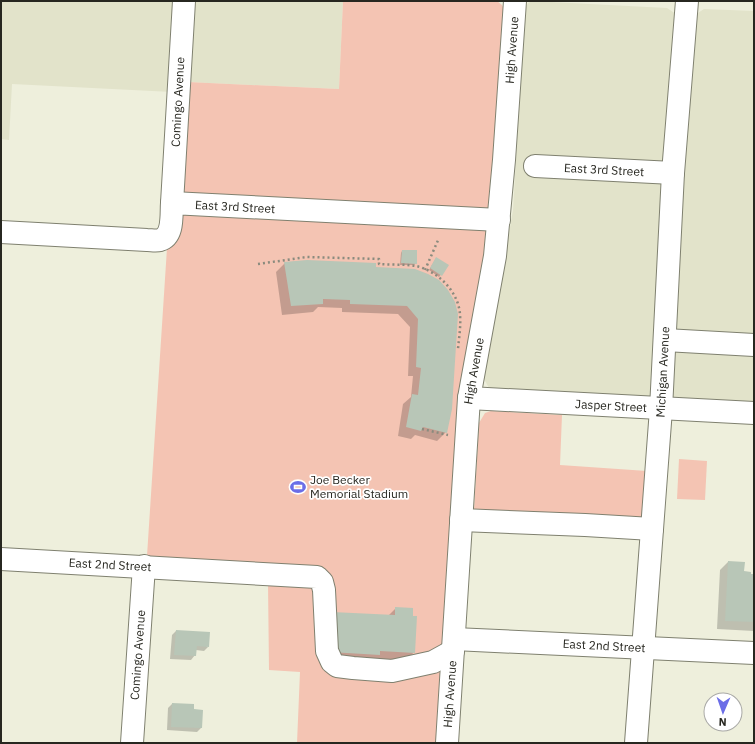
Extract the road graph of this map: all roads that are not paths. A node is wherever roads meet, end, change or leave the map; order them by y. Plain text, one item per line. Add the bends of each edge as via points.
1 (184, 1) edge
2 (515, 1) edge
3 (687, 1) edge
4 (535, 166) dead end
5 (673, 173) junction
6 (172, 203) junction
7 (499, 220) junction
8 (1, 232) edge
9 (665, 340) junction
10 (754, 345) edge
11 (469, 398) junction
12 (661, 408) junction
13 (754, 413) edge
14 (461, 520) junction
15 (652, 529) junction
16 (1, 559) edge
17 (144, 566) junction
18 (453, 645) junction
19 (644, 648) junction
20 (754, 653) edge
21 (132, 743) edge
22 (447, 743) edge
23 (636, 743) edge

1 - 6 street, Comingo Avenue
2 - 7 street, High Avenue
3 - 5 street, Michigan Avenue
4 - 5 street, East 3rd Street
5 - 9 street, Michigan Avenue
6 - 7 street, East 3rd Street
6 - 8 street via 171,228 161,240
7 - 11 street, High Avenue via 496,256
9 - 10 street
9 - 12 street, Michigan Avenue
11 - 12 street, Jasper Street
11 - 14 street, High Avenue
12 - 13 street, Jasper Street
12 - 15 street, Michigan Avenue
14 - 15 street
14 - 18 street, High Avenue
15 - 19 street, Michigan Avenue
16 - 17 street, East 2nd Street
17 - 18 street, East 2nd Street via 317,576 324,590 327,651 337,666 392,671 433,662
17 - 21 street, Comingo Avenue
18 - 19 street, East 2nd Street
18 - 22 street, High Avenue
19 - 20 street, East 2nd Street
19 - 23 street, Michigan Avenue

